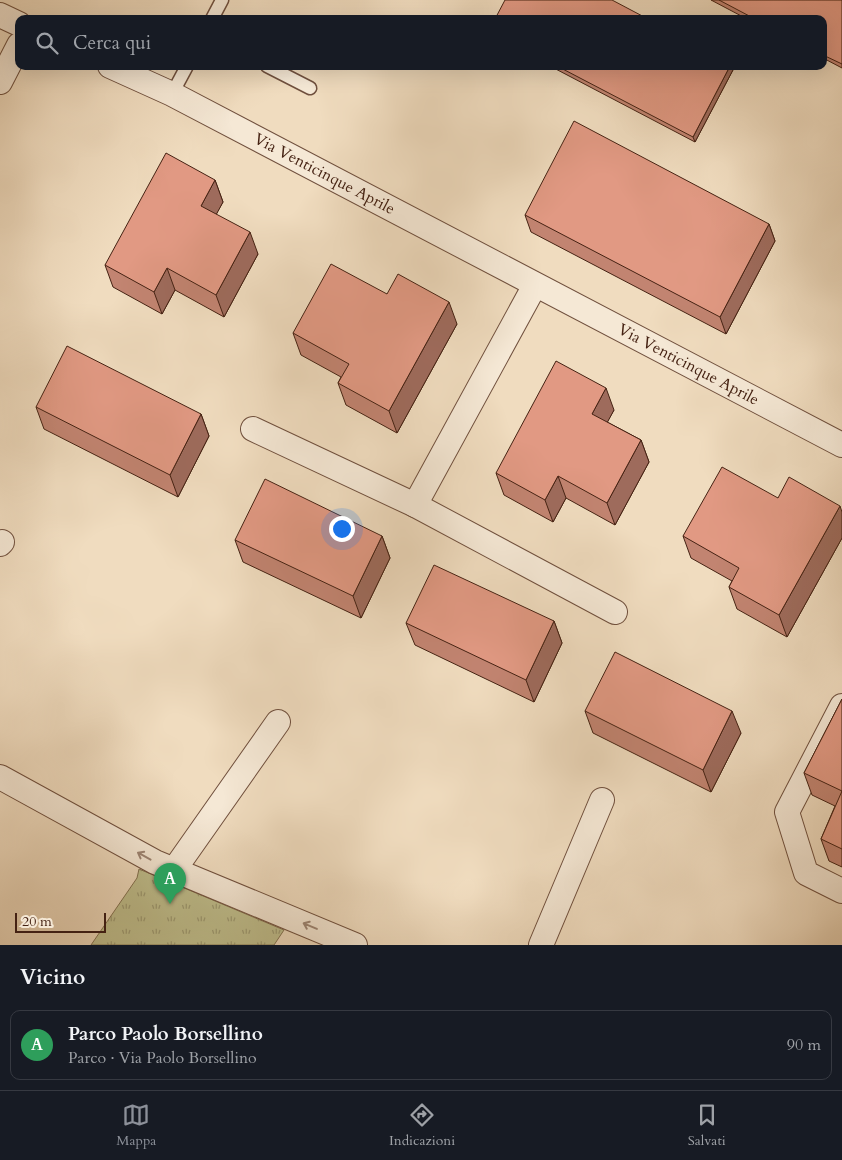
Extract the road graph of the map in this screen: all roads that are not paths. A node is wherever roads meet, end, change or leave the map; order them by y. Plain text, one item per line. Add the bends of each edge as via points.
1 (222, 0) edge
2 (0, 15) edge
3 (214, 15) edge
4 (15, 22) edge
5 (15, 53) edge
6 (119, 70) edge
7 (185, 70) edge
8 (275, 70) edge
9 (0, 82) edge
10 (310, 88) dead end
11 (172, 94) junction
12 (535, 285) junction
13 (253, 430) dead end
14 (842, 445) edge
15 (416, 505) junction
16 (615, 612) dead end
17 (842, 706) edge
18 (278, 722) dead end
19 (0, 777) edge
20 (602, 800) dead end
21 (174, 870) junction
22 (842, 891) edge
23 (355, 945) edge
24 (541, 945) edge

1 - 3 lane
2 - 4 street
5 - 9 street
6 - 11 street, Via Venticinque Aprile
7 - 11 lane
8 - 10 lane
11 - 12 street, Via Venticinque Aprile
12 - 14 street, Via Venticinque Aprile
12 - 15 street
13 - 15 street
15 - 16 street
17 - 22 street via 787,812 806,873
18 - 21 street
21 -> 19 street
20 - 24 street
23 -> 21 street

